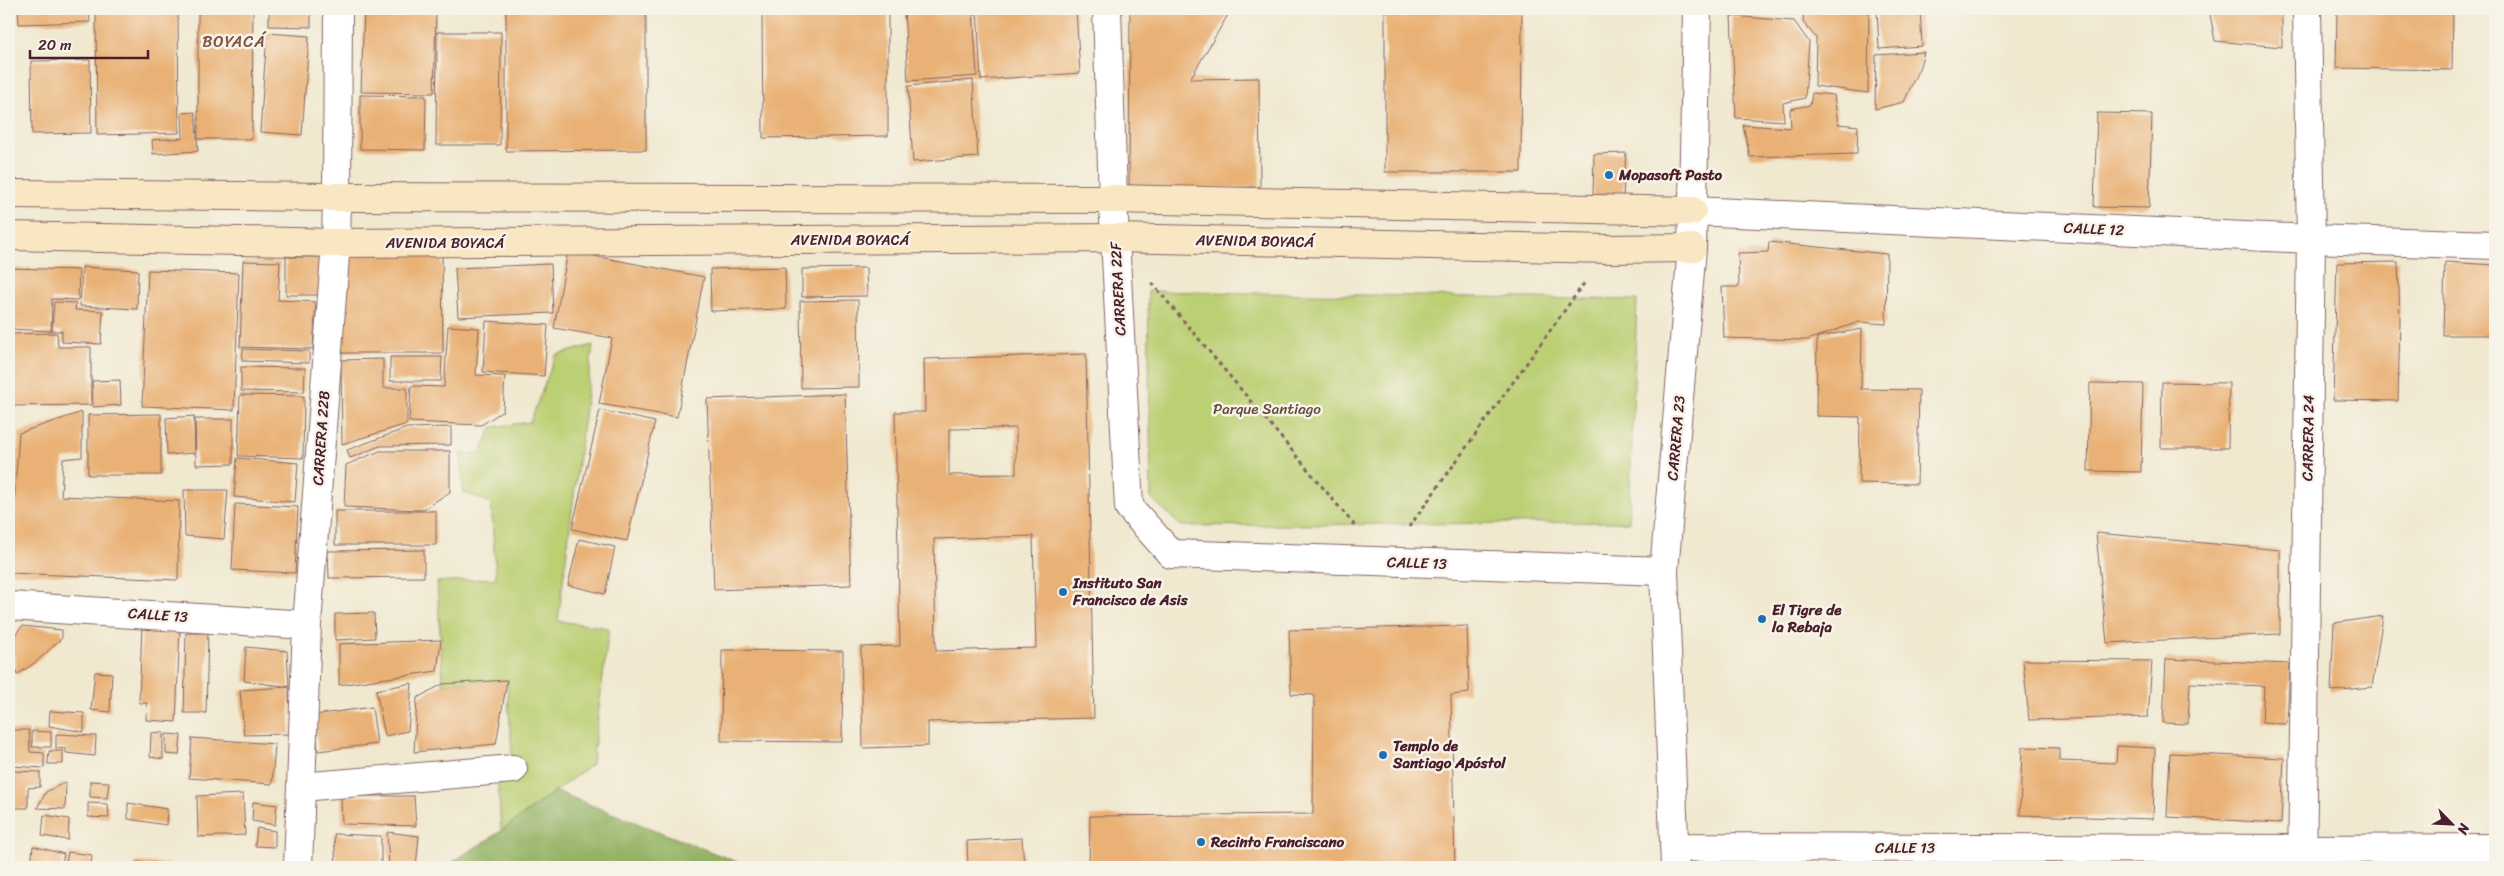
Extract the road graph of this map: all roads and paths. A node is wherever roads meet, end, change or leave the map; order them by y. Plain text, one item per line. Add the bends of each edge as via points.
1 (338, 9) edge
2 (1107, 9) edge
3 (1697, 9) edge
4 (2307, 9) edge
5 (9, 194) edge
6 (337, 197) junction
7 (1113, 198) junction
8 (1692, 211) junction
9 (9, 236) edge
10 (1115, 238) junction
11 (2311, 239) junction
12 (336, 243) junction
13 (2495, 246) edge
14 (1692, 248) junction
15 (1609, 249) junction
16 (1170, 554) joint
17 (1384, 562) junction
18 (1664, 571) junction
19 (9, 606) edge
20 (307, 625) junction
21 (513, 769) dead end
22 (300, 787) junction
23 (2495, 848) edge
24 (1675, 857) edge
25 (2302, 858) edge
26 (298, 867) edge

1 - 6 street, CARRERA 22B
2 - 7 street, CARRERA 22F
3 - 8 street, CARRERA 23
4 - 11 street, CARRERA 24
5 - 6 main road
6 - 7 main road
6 - 12 street, CARRERA 22B
7 - 8 main road
7 - 10 street, CARRERA 22F
8 - 11 street, CALLE 12
8 - 14 street, CARRERA 23
9 - 12 main road, AVENIDA BOYACÁ
10 - 12 main road, AVENIDA BOYACÁ
10 - 15 main road, AVENIDA BOYACÁ
10 - 16 street, CARRERA 22F via 1129,507
10 - 17 path
11 - 13 street, CALLE 12
11 - 25 street, CARRERA 24
12 - 20 street, CARRERA 22B
14 - 15 main road, AVENIDA BOYACÁ
14 - 18 street, CARRERA 23
15 - 17 path
16 - 17 street, CALLE 13
17 - 18 street, CALLE 13
18 - 24 street, CARRERA 23
19 - 20 street, CALLE 13
20 - 22 street, CARRERA 22B
21 - 22 street
22 - 26 street, CARRERA 22B
23 - 25 street, CALLE 13
24 - 25 street, CALLE 13

